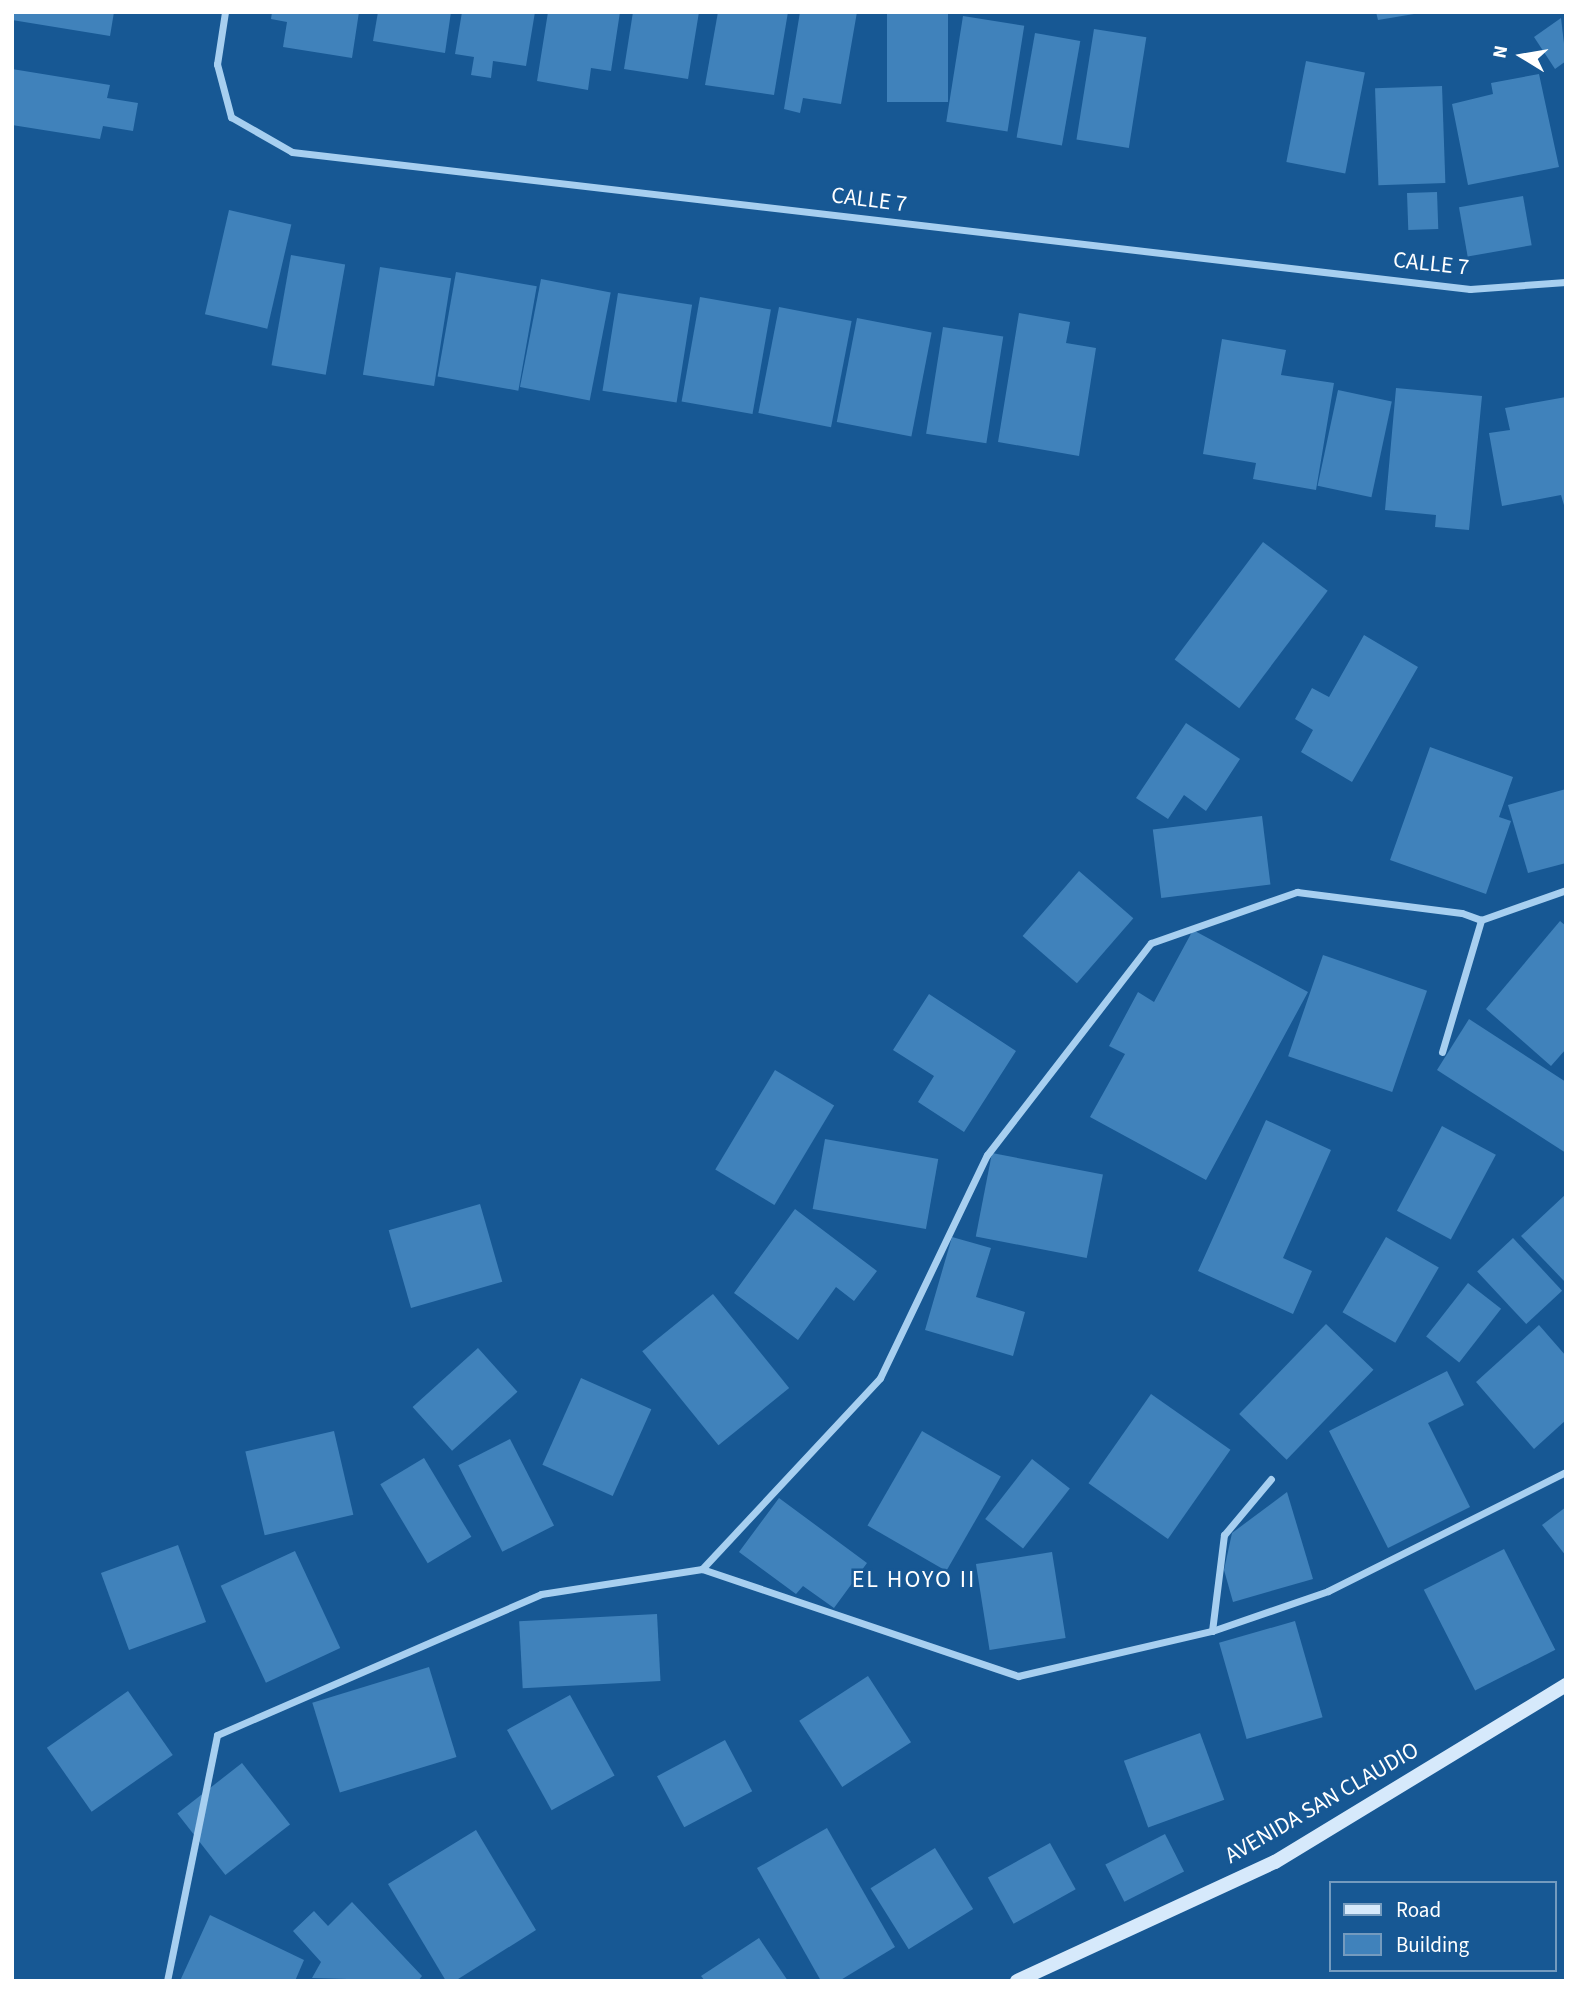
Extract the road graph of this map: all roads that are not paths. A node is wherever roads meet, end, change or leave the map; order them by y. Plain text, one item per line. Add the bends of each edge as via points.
1 (225, 12) edge
2 (1566, 282) edge
3 (1566, 890) edge
4 (1480, 920) junction
5 (1442, 1052) dead end
6 (1566, 1472) edge
7 (1271, 1479) dead end
8 (702, 1569) junction
9 (1212, 1630) junction
10 (1566, 1685) edge
11 (167, 1981) edge
12 (1017, 1981) edge

1 - 2 street, CALLE 7 via 217,64 231,117 292,152 1470,289
3 - 4 street
4 - 5 street
4 - 8 street via 1297,892 1151,943 988,1155 880,1378
6 - 9 street via 1328,1591
7 - 9 street via 1224,1535
8 - 9 street via 1018,1675
8 - 11 street via 541,1594 217,1735
10 - 12 street, AVENIDA SAN CLAUDIO via 1275,1862

